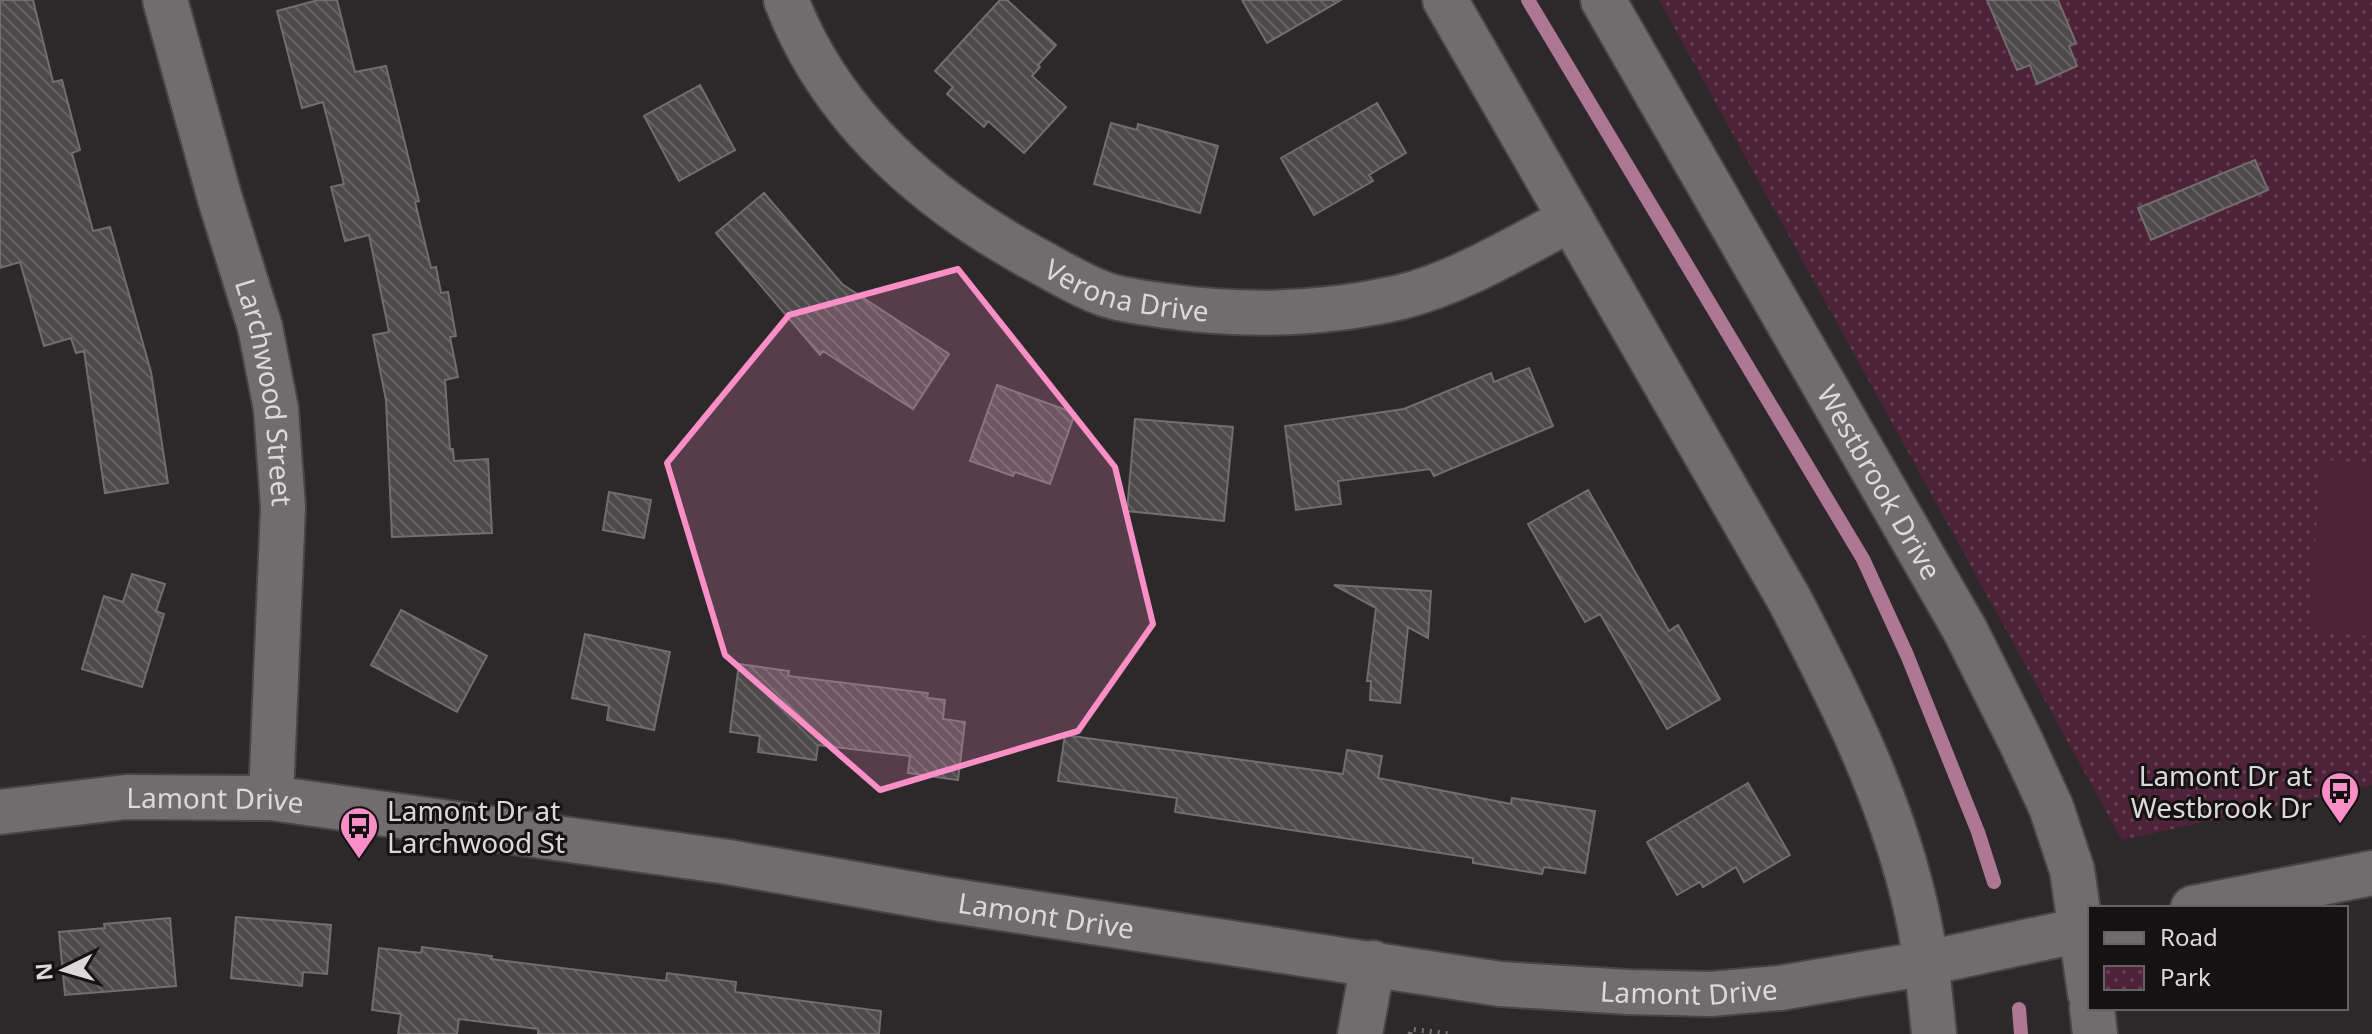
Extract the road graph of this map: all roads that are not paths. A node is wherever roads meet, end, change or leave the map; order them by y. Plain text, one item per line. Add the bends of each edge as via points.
1 (165, 0) edge
2 (786, 0) edge
3 (1445, 0) edge
4 (1603, 0) edge
5 (1571, 219) junction
6 (271, 798) junction
7 (0, 812) edge
8 (2372, 873) edge
9 (2203, 906) edge
10 (2086, 929) edge
11 (2088, 961) edge
12 (1373, 963) junction
13 (1927, 963) junction
14 (2092, 1010) edge
15 (1360, 1034) edge
16 (1934, 1034) edge
17 (2095, 1034) edge

1 - 6 street, Larchwood Street via 260,327 276,409 283,507
2 - 5 street, Verona Drive via 817,65 877,144 908,174 1011,246 1109,296 1254,315 1336,309 1447,281
3 - 5 street
4 - 10 street, Westbrook Drive via 1965,630 2051,807
5 - 13 street via 1834,686 1902,857
6 - 7 street, Lamont Drive via 126,797
6 - 12 street, Lamont Drive
8 - 9 street
10 - 11 street, Westbrook Drive
10 - 13 street, Lamont Drive
12 - 13 street, Lamont Drive via 1500,984 1710,994
12 - 15 street
13 - 16 street
14 - 17 street

